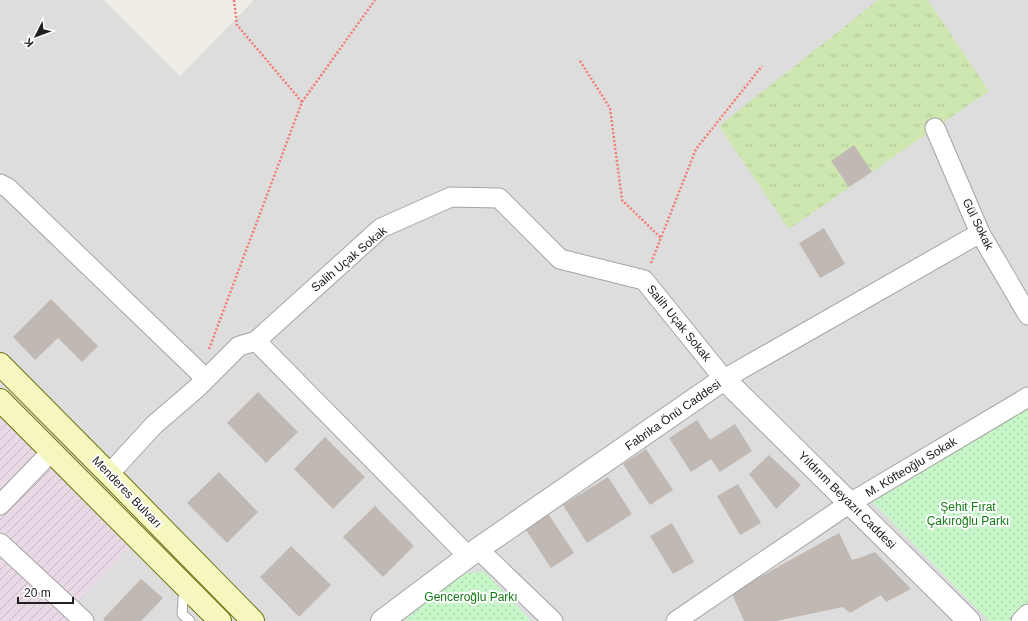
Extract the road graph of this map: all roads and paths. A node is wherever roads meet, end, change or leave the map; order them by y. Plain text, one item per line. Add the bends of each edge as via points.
1 (234, 0) edge
2 (375, 0) edge
3 (580, 61) dead end
4 (762, 66) dead end
5 (302, 102) junction
6 (935, 128) dead end
7 (0, 184) edge
8 (980, 233) junction
9 (661, 238) junction
10 (644, 280) junction
11 (1028, 315) edge
12 (256, 341) junction
13 (0, 364) edge
14 (200, 373) joint
15 (724, 379) junction
16 (1028, 398) edge
17 (0, 400) edge
18 (52, 452) junction
19 (109, 474) junction
20 (850, 504) junction
21 (0, 505) edge
22 (0, 543) edge
23 (473, 552) junction
24 (184, 584) junction
25 (1028, 614) edge
26 (84, 621) edge
27 (190, 621) edge
28 (220, 621) edge
29 (253, 621) edge
30 (382, 621) edge
31 (553, 621) edge
32 (676, 621) edge
33 (969, 621) edge
34 (1020, 621) edge

1 - 5 path via 237,25
2 - 5 path
3 - 9 path via 610,108 622,200
4 - 9 path via 696,149
5 - 14 path
6 - 8 street, Gül Sokak
7 - 14 street via 8,188
8 - 11 street, Gül Sokak
8 - 15 street, Fabrika Önü Caddesi
9 - 10 path
10 - 12 street, Salih Uçak Sokak via 560,259 498,198 451,197 381,228
10 - 15 street, Salih Uçak Sokak
12 - 19 street, Salih Uçak Sokak via 239,346 197,388 154,425
12 - 23 street
13 - 19 main road, Menderes Bulvarı
15 - 20 street, Yıldırım Beyazıt Caddesi
15 - 23 street, Fabrika Önü Caddesi
16 - 20 street, M. Köfteoğlu Sokak
17 - 18 main road, Menderes Bulvarı
18 - 21 street
18 - 24 main road, Menderes Bulvarı
19 - 29 main road, Menderes Bulvarı
20 - 32 street, M. Köfteoğlu Sokak
20 - 33 street, Yıldırım Beyazıt Caddesi
22 - 26 street
23 - 30 street, Fabrika Önü Caddesi
23 - 31 street
24 - 27 lane via 182,614
24 - 28 main road, Menderes Bulvarı
25 - 34 street

